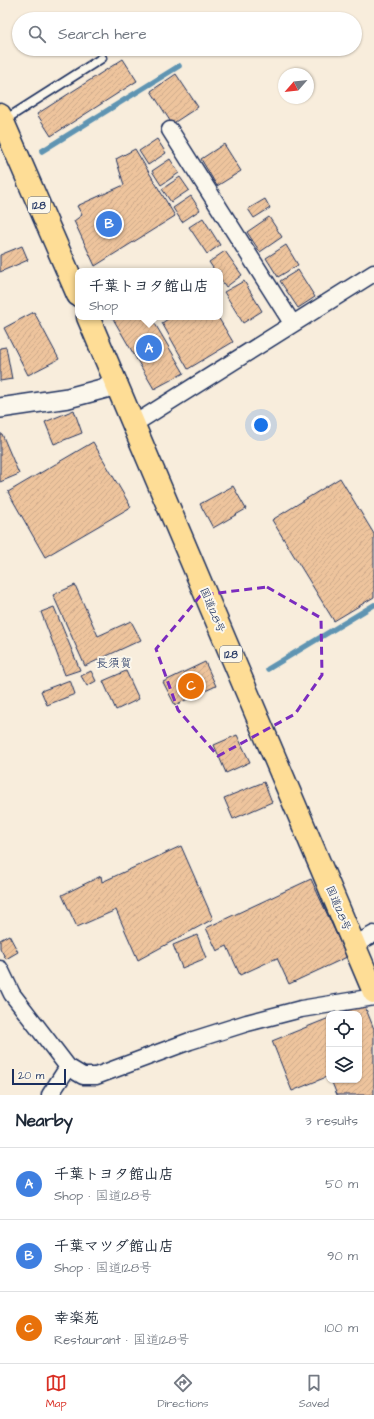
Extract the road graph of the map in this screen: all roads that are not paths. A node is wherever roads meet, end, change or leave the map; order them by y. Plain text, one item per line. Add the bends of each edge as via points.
1 (102, 58) dead end
2 (1, 118) edge
3 (170, 130) dead end
4 (374, 273) edge
5 (75, 288) edge
6 (89, 320) edge
7 (292, 323) junction
8 (117, 385) junction
9 (0, 408) edge
10 (134, 424) junction
11 (374, 934) edge
12 (354, 945) junction
13 (0, 969) edge
14 (374, 992) edge
15 (374, 997) edge
16 (68, 1067) junction
17 (50, 1095) edge

1 - 2 lane
2 - 5 highway, 128
3 - 7 street
4 - 7 street
6 - 8 highway, 国道128号 / 128
7 - 10 street
8 - 9 street via 68,398
8 - 10 highway, 国道128号 / 128
10 - 12 highway, 国道128号 / 128
11 - 12 street
12 - 14 highway, 国道128号 / 128
13 - 16 street via 12,994
15 - 16 street via 301,1009 247,1023 96,1076 83,1076
16 - 17 street

